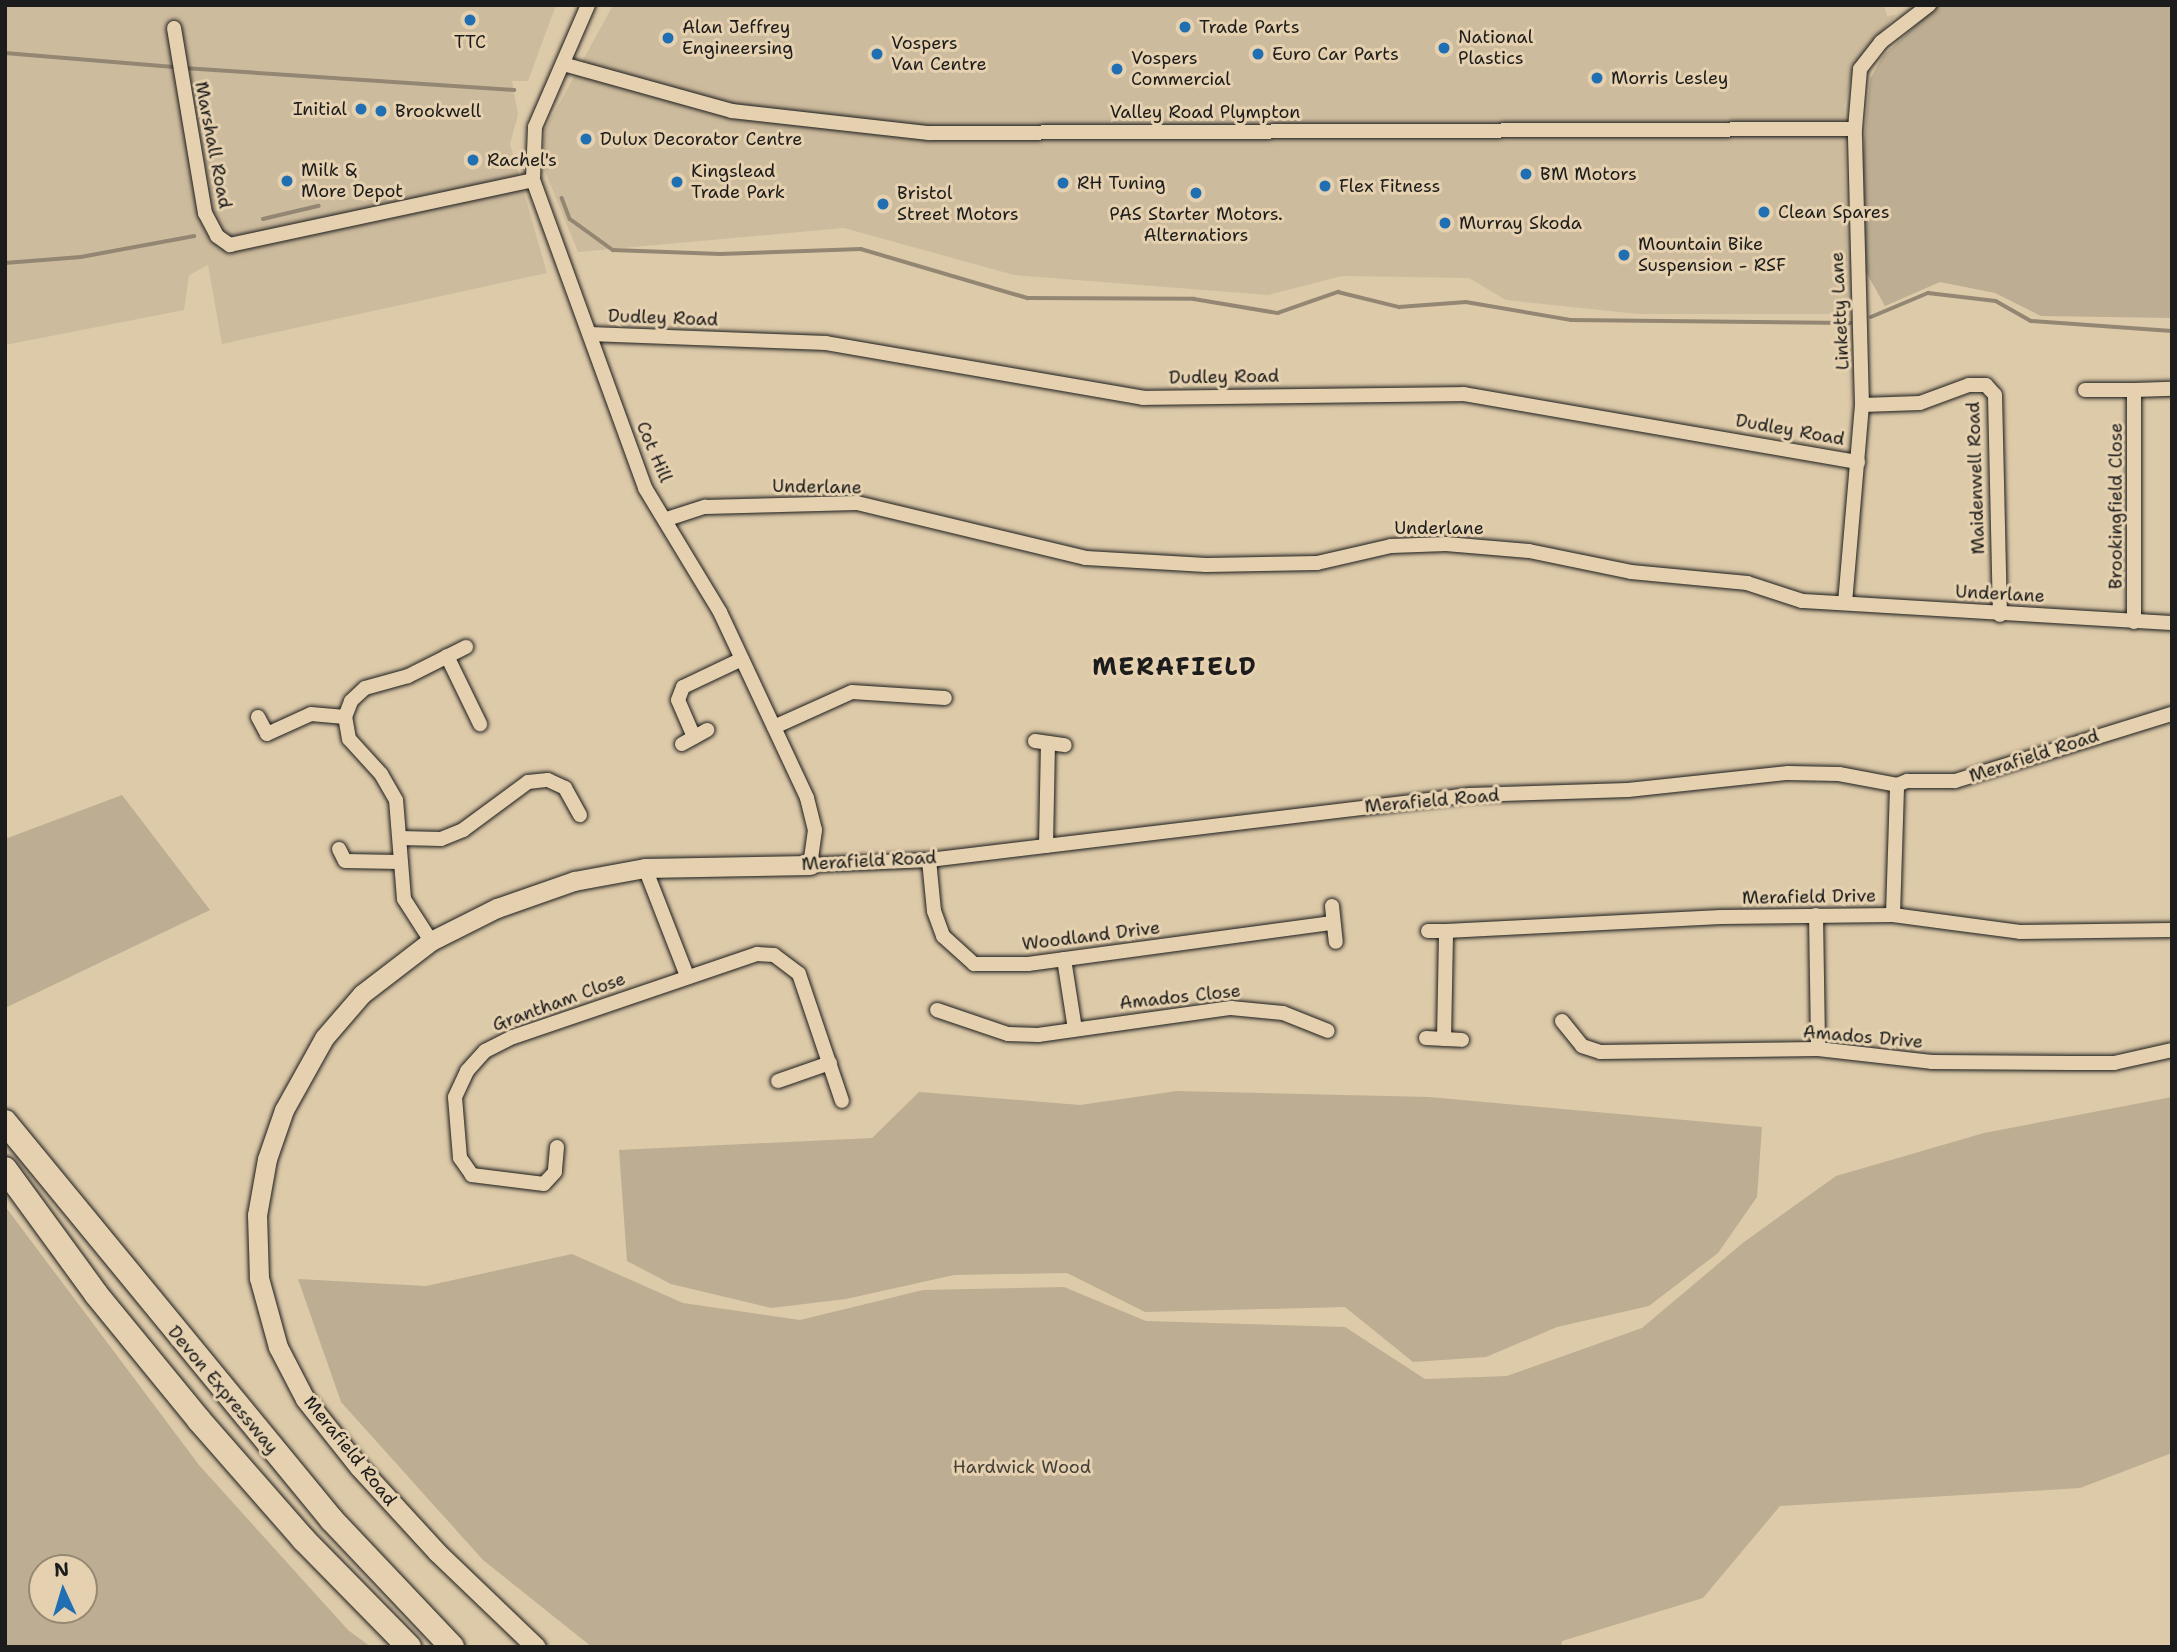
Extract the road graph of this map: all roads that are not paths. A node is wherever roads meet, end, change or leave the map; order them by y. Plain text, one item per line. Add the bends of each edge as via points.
1 (588, 5) edge
2 (598, 5) edge
3 (1929, 5) edge
4 (174, 27) dead end
5 (575, 40) junction
6 (563, 64) junction
7 (1855, 129) junction
8 (533, 180) junction
9 (590, 334) junction
10 (2172, 389) edge
11 (2085, 390) dead end
12 (2134, 390) junction
13 (1862, 405) junction
14 (1858, 462) junction
15 (667, 519) junction
16 (1845, 603) junction
17 (2000, 615) junction
18 (2134, 622) junction
19 (2172, 623) edge
20 (466, 647) dead end
21 (447, 656) junction
22 (741, 659) junction
23 (945, 698) dead end
24 (2172, 713) edge
25 (258, 718) dead end
26 (345, 718) junction
27 (480, 724) dead end
28 (774, 727) junction
29 (694, 737) dead end
30 (1065, 745) dead end
31 (1897, 785) junction
32 (580, 815) dead end
33 (400, 838) junction
34 (1046, 846) junction
35 (339, 849) dead end
36 (929, 860) junction
37 (399, 862) junction
38 (810, 865) junction
39 (645, 868) junction
40 (1332, 906) dead end
41 (1816, 915) junction
42 (1893, 915) junction
43 (1332, 923) junction
44 (2172, 930) edge
45 (1428, 931) dead end
46 (1446, 931) junction
47 (431, 941) junction
48 (1336, 942) dead end
49 (1064, 959) junction
50 (687, 976) junction
51 (937, 1010) dead end
52 (1562, 1021) dead end
53 (1075, 1029) junction
54 (1328, 1031) dead end
55 (1426, 1038) dead end
56 (1444, 1039) junction
57 (1462, 1040) dead end
58 (1818, 1049) junction
59 (2172, 1049) edge
60 (830, 1063) junction
61 (778, 1081) dead end
62 (842, 1101) dead end
63 (5, 1112) edge
64 (5, 1122) edge
65 (557, 1147) dead end
66 (35, 1160) junction
67 (5, 1169) edge
68 (409, 1647) edge
69 (452, 1647) edge
70 (536, 1647) edge

1 - 5 street, Cot Hill
2 - 5 street, Cot Hill
3 - 7 street, Linketty Lane via 1881,42 1860,69
4 - 8 street, Marshall Road via 205,214 217,236 230,244
5 - 6 street, Cot Hill
6 - 7 street, Valley Road Plympton via 732,111 929,133
6 - 8 street, Cot Hill via 535,127
7 - 13 street, Linketty Lane
8 - 9 street, Cot Hill
9 - 14 street, Dudley Road via 826,344 1143,398 1464,394
9 - 15 street, Cot Hill via 645,488
10 - 12 street
11 - 12 street
12 - 18 street, Brookingfield Close
13 - 14 street, Linketty Lane
13 - 17 street, Maidenwell Road via 1920,403 1969,384 1986,385 1995,395
14 - 16 street, Linketty Lane
15 - 16 street, Underlane via 705,507 857,503 1086,558 1206,565 1317,563 1391,546 1446,544 1529,551 1631,572 1747,583 1802,601
15 - 22 street, Cot Hill
16 - 17 street, Underlane
17 - 18 street, Underlane
18 - 19 street, Underlane
20 - 21 street
21 - 26 street via 408,676 365,688 351,701
21 - 27 street
22 - 28 street, Cot Hill
22 - 29 street via 683,687 678,700
23 - 28 street via 852,692
24 - 31 street, Merafield Road via 2074,740 1975,776
25 - 26 street via 267,734 311,714
26 - 33 street via 349,739 381,774 396,800
28 - 38 street, Cot Hill via 807,798 815,830
30 - 34 street via 1042,742
31 - 34 street, Merafield Road via 1839,774 1788,773 1628,790 1470,795
31 - 42 street
32 - 33 street via 565,788 548,780 528,782 463,830 441,839
33 - 37 street
34 - 36 street, Merafield Road
35 - 37 street via 345,861
36 - 38 street, Merafield Road
36 - 49 street, Woodland Drive via 934,911 943,936 957,953 974,964 999,967
37 - 47 street via 404,899
38 - 39 street, Merafield Road
39 - 47 street, Merafield Road via 574,881 497,908
39 - 50 street
40 - 43 street
41 - 42 street, Merafield Drive
41 - 46 street, Merafield Drive
41 - 58 street
42 - 44 street, Merafield Drive via 2020,932
43 - 48 street
43 - 49 street, Woodland Drive
45 - 46 street, Merafield Drive
46 - 56 street
47 - 70 street, Merafield Road via 362,994 324,1038 284,1110 267,1159 257,1215 259,1278 278,1347 305,1399 359,1467 438,1552
49 - 53 street
50 - 60 street, Grantham Close via 757,954 774,954 789,962 799,974
50 - 65 street, Grantham Close via 513,1037 485,1051 467,1071 455,1097 455,1131 460,1158 472,1175 544,1184 555,1172
51 - 53 street, Amados Close via 1007,1034
52 - 58 street, Amados Drive via 1582,1046 1600,1052
53 - 54 street, Amados Close via 1262,1008
55 - 56 street
56 - 57 street
58 - 59 street, Amados Drive via 1932,1062 2115,1063
60 - 61 street
60 - 62 street, Grantham Close
63 - 66 highway
64 - 66 highway, Devon Expressway
66 - 69 highway, Devon Expressway via 332,1520
67 - 68 highway, Devon Expressway via 96,1294 199,1420 304,1540

